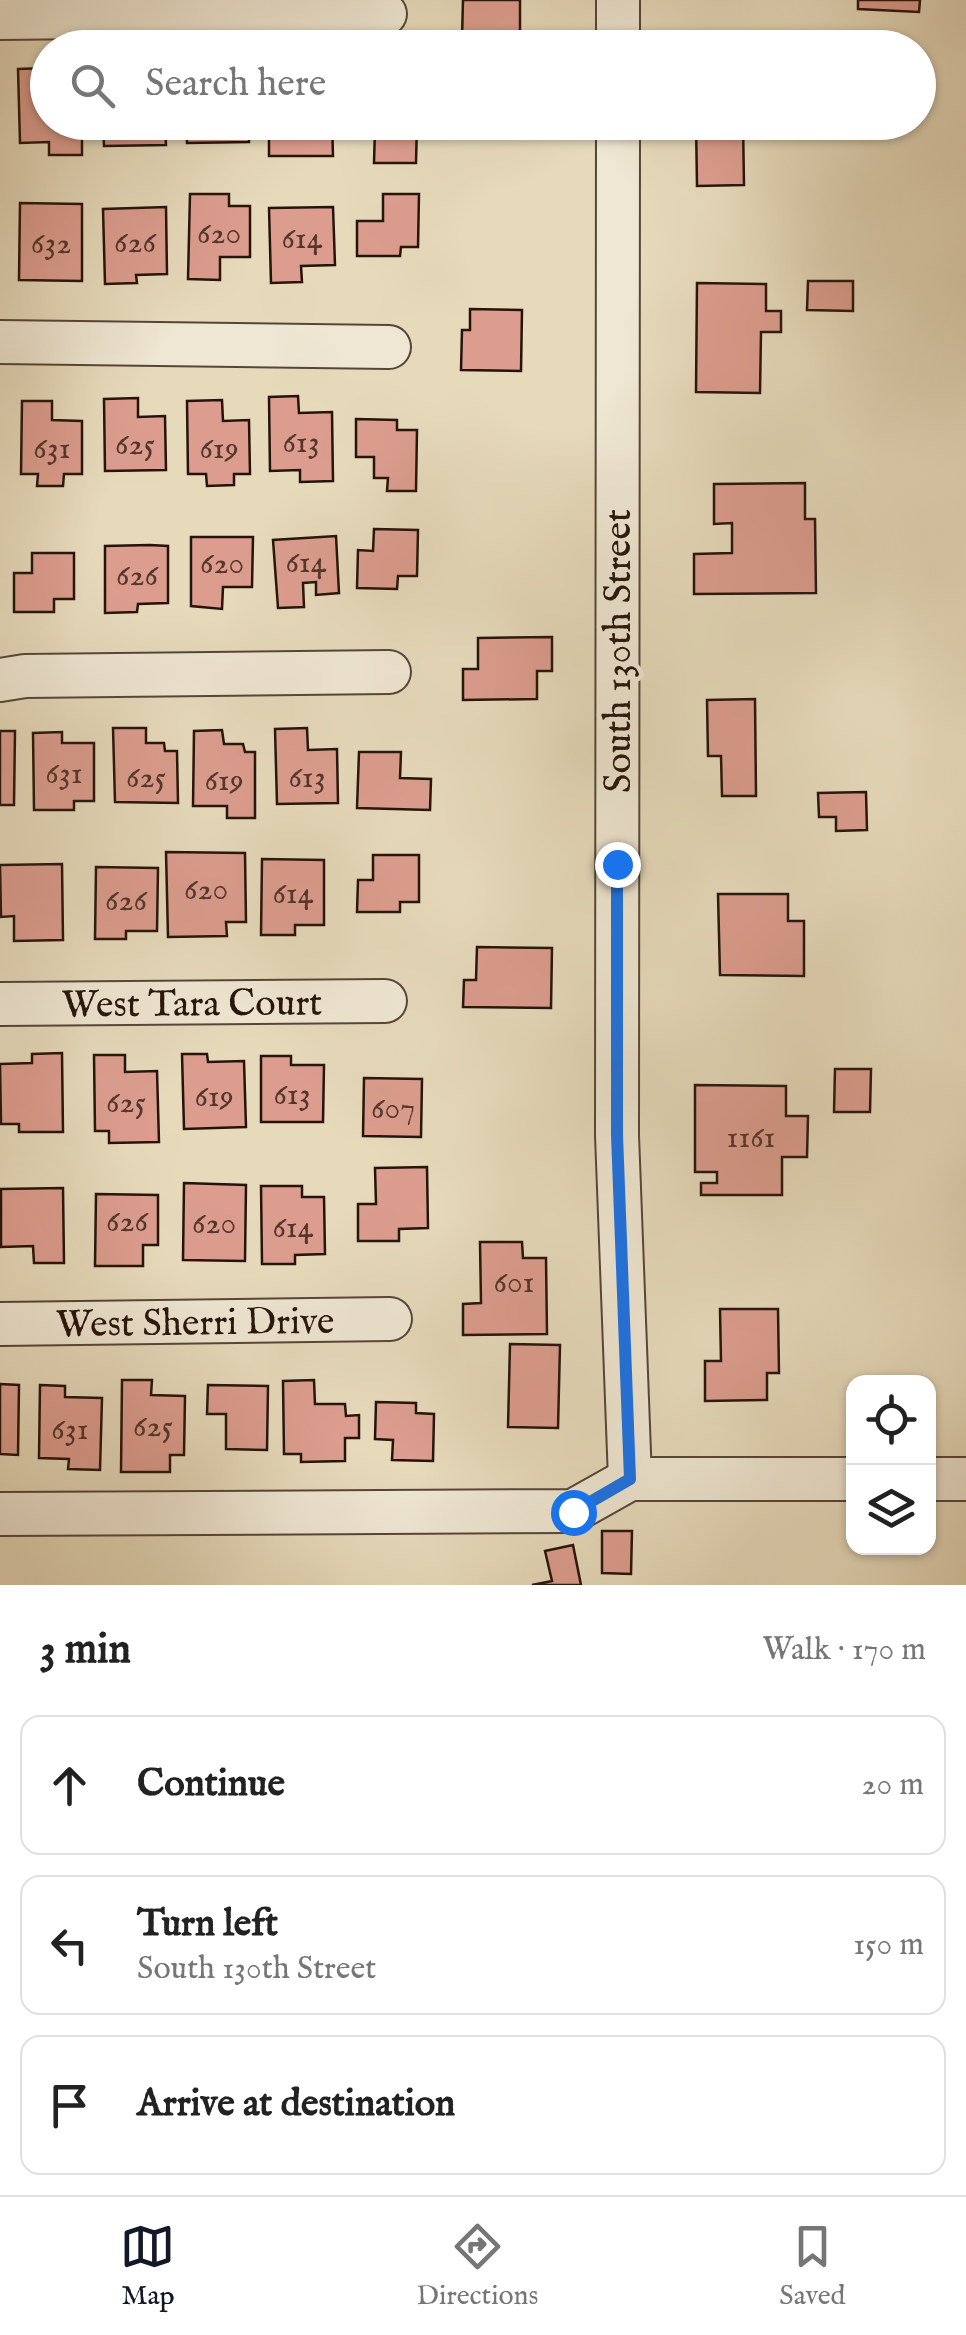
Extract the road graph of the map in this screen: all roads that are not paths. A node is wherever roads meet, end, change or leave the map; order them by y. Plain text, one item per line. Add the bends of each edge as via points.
1 (618, 0) edge
2 (385, 14) dead end
3 (0, 18) edge
4 (618, 30) edge
5 (618, 140) edge
6 (0, 342) edge
7 (389, 347) dead end
8 (389, 672) dead end
9 (0, 680) edge
10 (385, 1002) dead end
11 (0, 1004) edge
12 (390, 1319) dead end
13 (0, 1324) edge
14 (630, 1479) junction
15 (846, 1479) edge
16 (936, 1479) edge
17 (966, 1479) edge
18 (0, 1514) edge

1 - 4 street
2 - 3 street
5 - 14 street, South 130th Street via 617,1135
6 - 7 street
8 - 9 street
10 - 11 street, West Tara Court
12 - 13 street, West Sherri Drive
14 - 15 street
14 - 18 street via 573,1512
16 - 17 street

